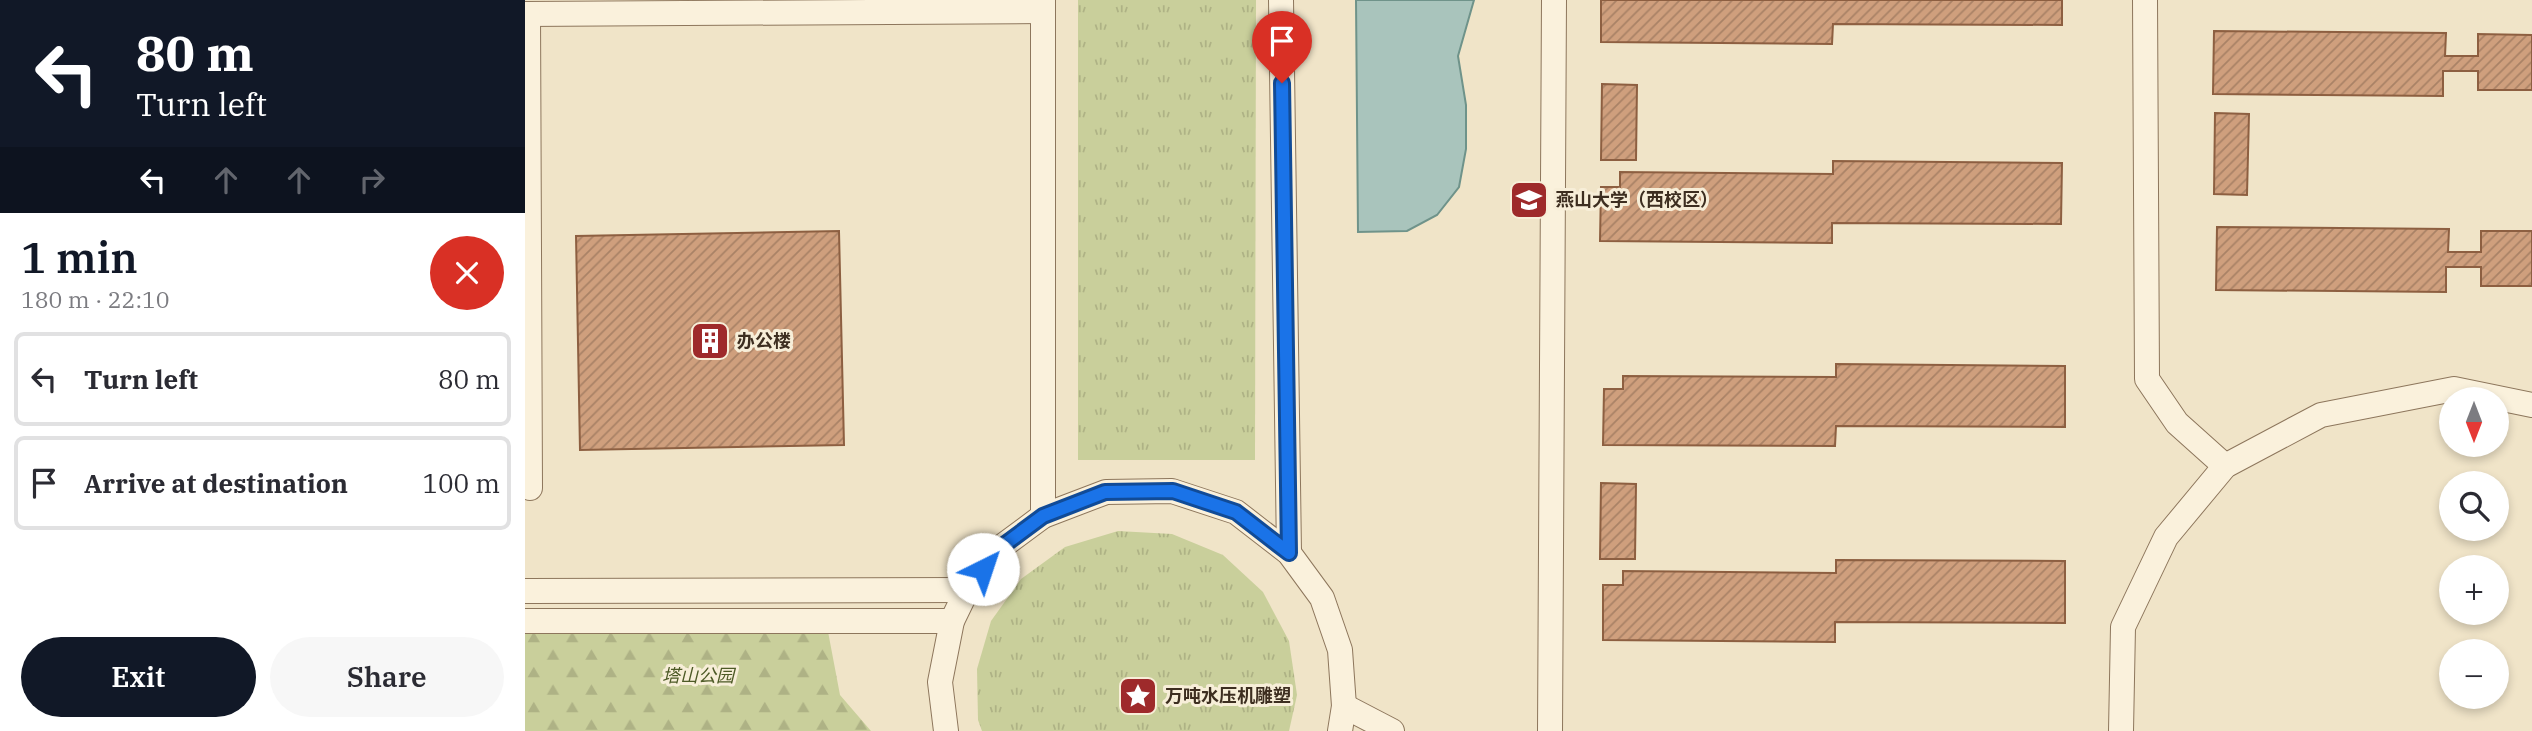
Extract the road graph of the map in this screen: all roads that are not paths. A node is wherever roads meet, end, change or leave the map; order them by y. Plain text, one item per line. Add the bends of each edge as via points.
1 (1281, 0) edge
2 (1554, 0) edge
3 (2145, 0) edge
4 (1043, 6) edge
5 (527, 14) edge
6 (2532, 405) edge
7 (2225, 466) junction
8 (530, 488) dead end
9 (1043, 516) junction
10 (1289, 553) junction
11 (967, 590) junction
12 (525, 591) edge
13 (525, 621) edge
14 (952, 621) junction
15 (1344, 706) junction
16 (946, 731) edge
17 (1340, 731) edge
18 (1392, 731) edge
19 (1551, 731) edge
20 (2121, 731) edge

1 - 10 street
2 - 19 street
3 - 7 street via 2147,379 2177,423
4 - 5 street
4 - 9 street
5 - 8 street
6 - 7 street via 2454,389 2321,415
7 - 20 street via 2166,537 2123,626
9 - 10 street via 1105,492 1173,491 1236,512
9 - 11 street via 1000,548
10 - 15 street via 1327,611 1340,650
11 - 12 street
11 - 14 street
13 - 14 street
14 - 16 street via 940,682
15 - 17 street
15 - 18 street

